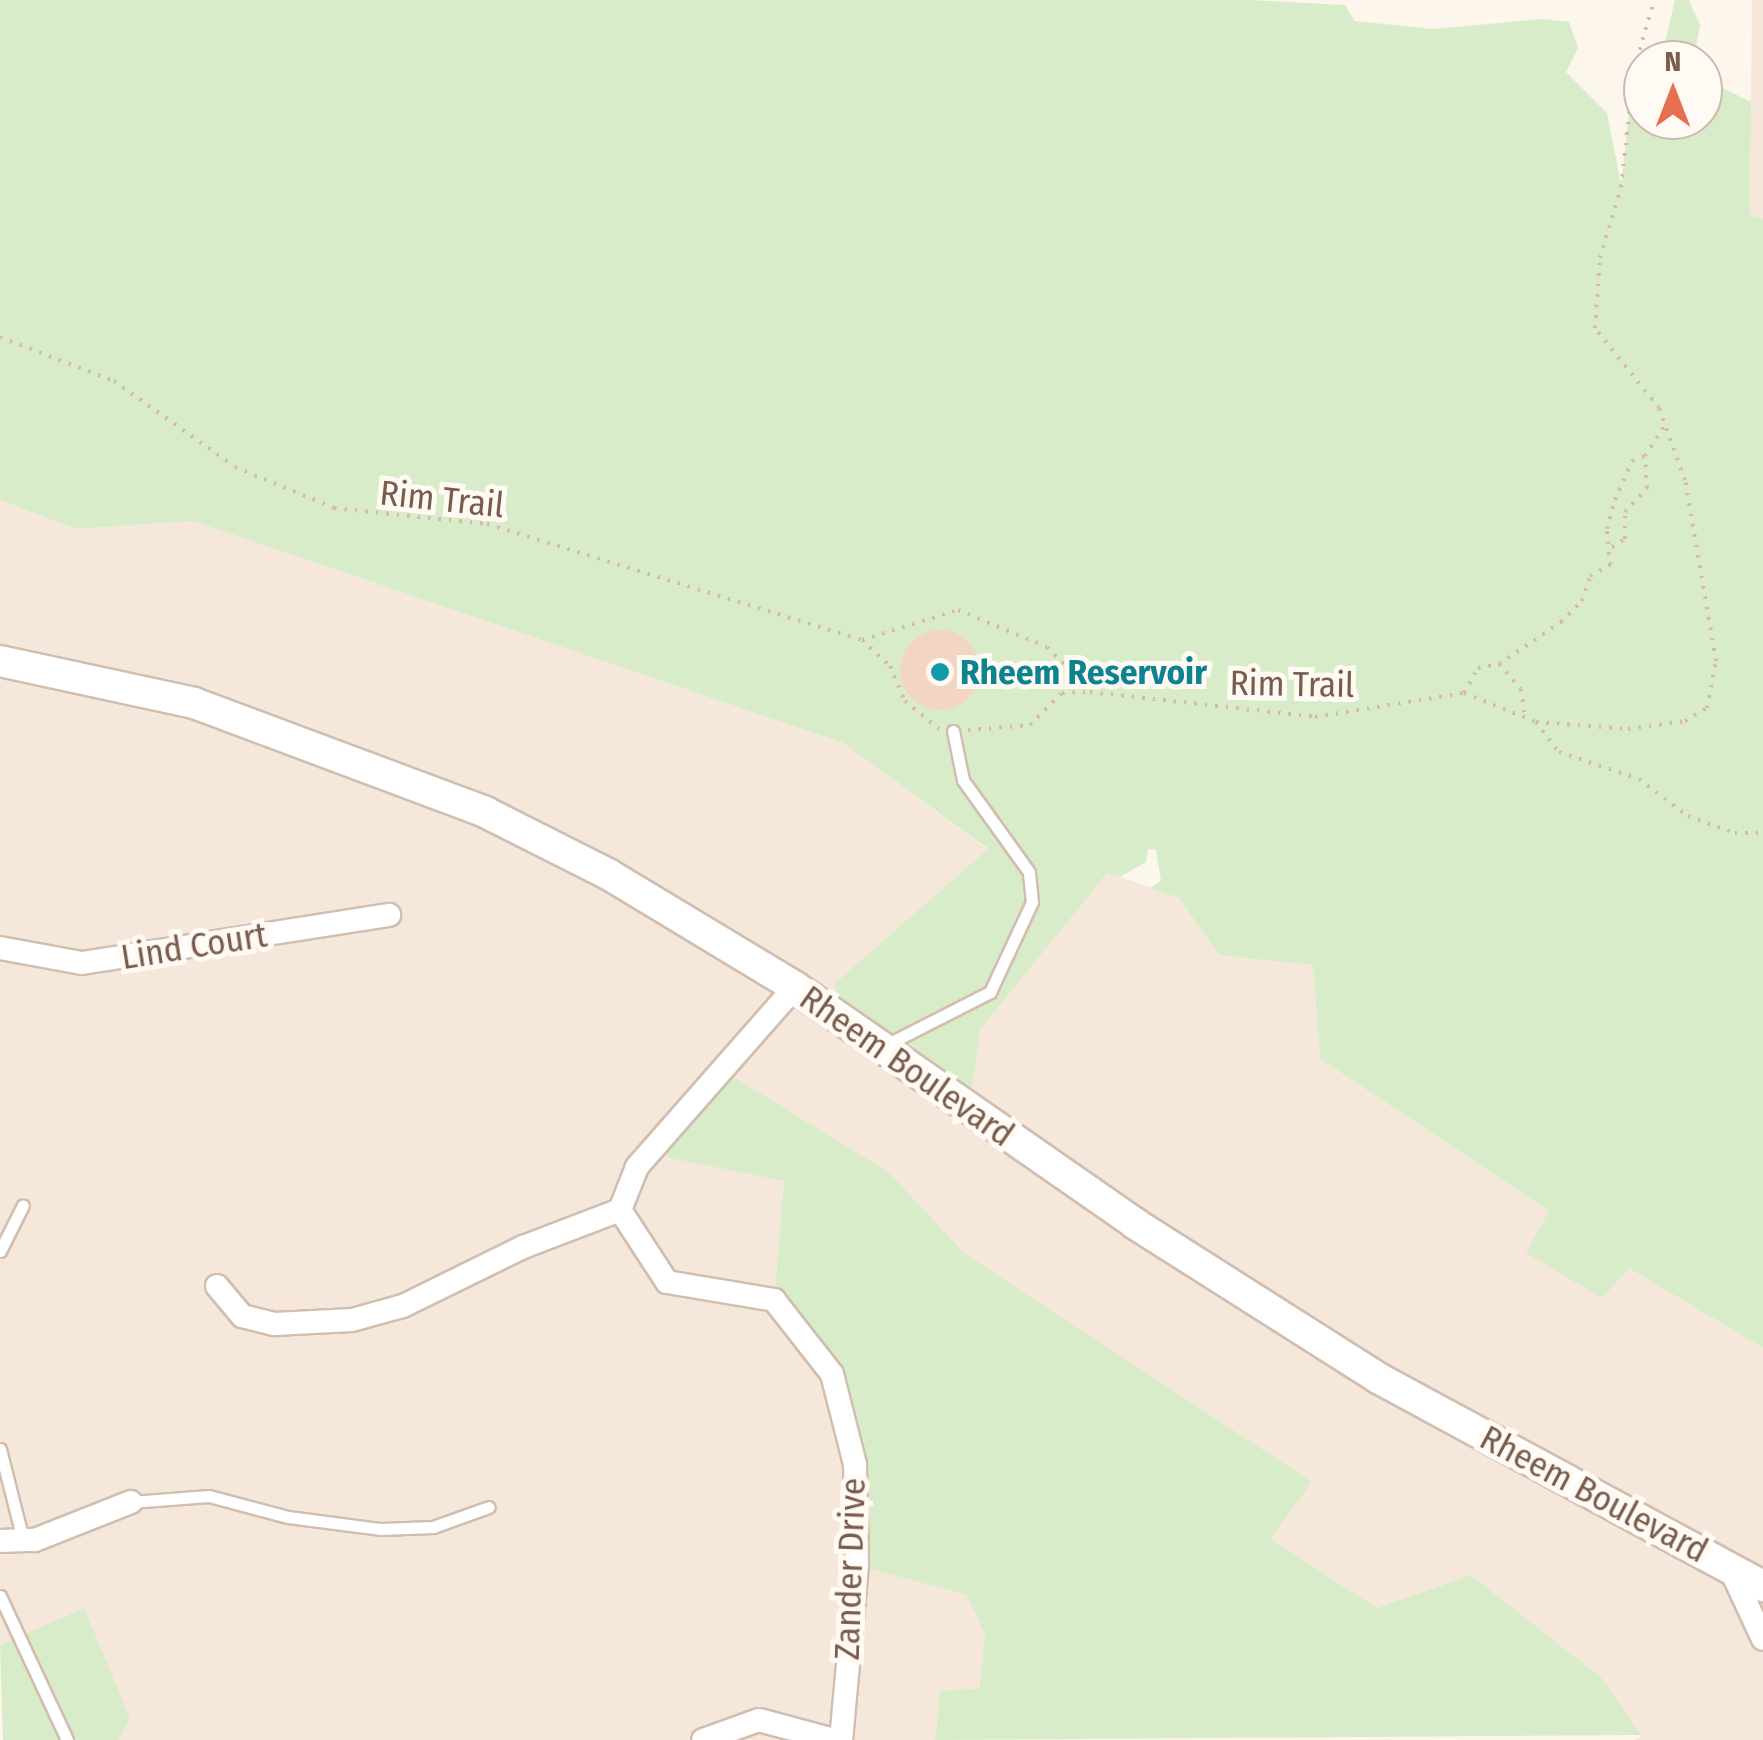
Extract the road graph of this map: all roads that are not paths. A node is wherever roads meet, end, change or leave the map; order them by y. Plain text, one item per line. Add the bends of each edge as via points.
1 (0, 661) edge
2 (953, 732) road end
3 (389, 915) dead end
4 (0, 948) edge
5 (795, 987) junction
6 (884, 1046) junction
7 (24, 1205) dead end
8 (620, 1210) junction
9 (0, 1251) edge
10 (217, 1286) dead end
11 (0, 1449) edge
12 (131, 1502) joint
13 (489, 1507) dead end
14 (12, 1541) edge
15 (1730, 1568) junction
16 (1763, 1586) edge
17 (0, 1596) edge
18 (1763, 1639) edge
19 (68, 1740) edge
20 (702, 1740) edge
21 (838, 1740) edge

1 - 5 street, Rheem Boulevard via 194,703 485,812 608,874
2 - 6 lane via 963,780 1028,872 1032,902 990,992
3 - 4 street, Lind Court via 82,963
5 - 6 street, Rheem Boulevard
5 - 8 street via 637,1167
6 - 15 street, Rheem Boulevard via 1134,1223 1378,1378
7 - 9 lane
8 - 10 street via 523,1247 403,1306 352,1320 275,1324 242,1316
8 - 21 street, Zander Drive via 668,1282 774,1300 832,1374 855,1464 857,1565
11 - 14 lane
12 - 13 lane via 208,1496 288,1517 381,1528 433,1526
12 - 14 street
15 - 16 street, Rheem Boulevard
15 - 18 street
17 - 19 lane
20 - 21 street via 759,1720

